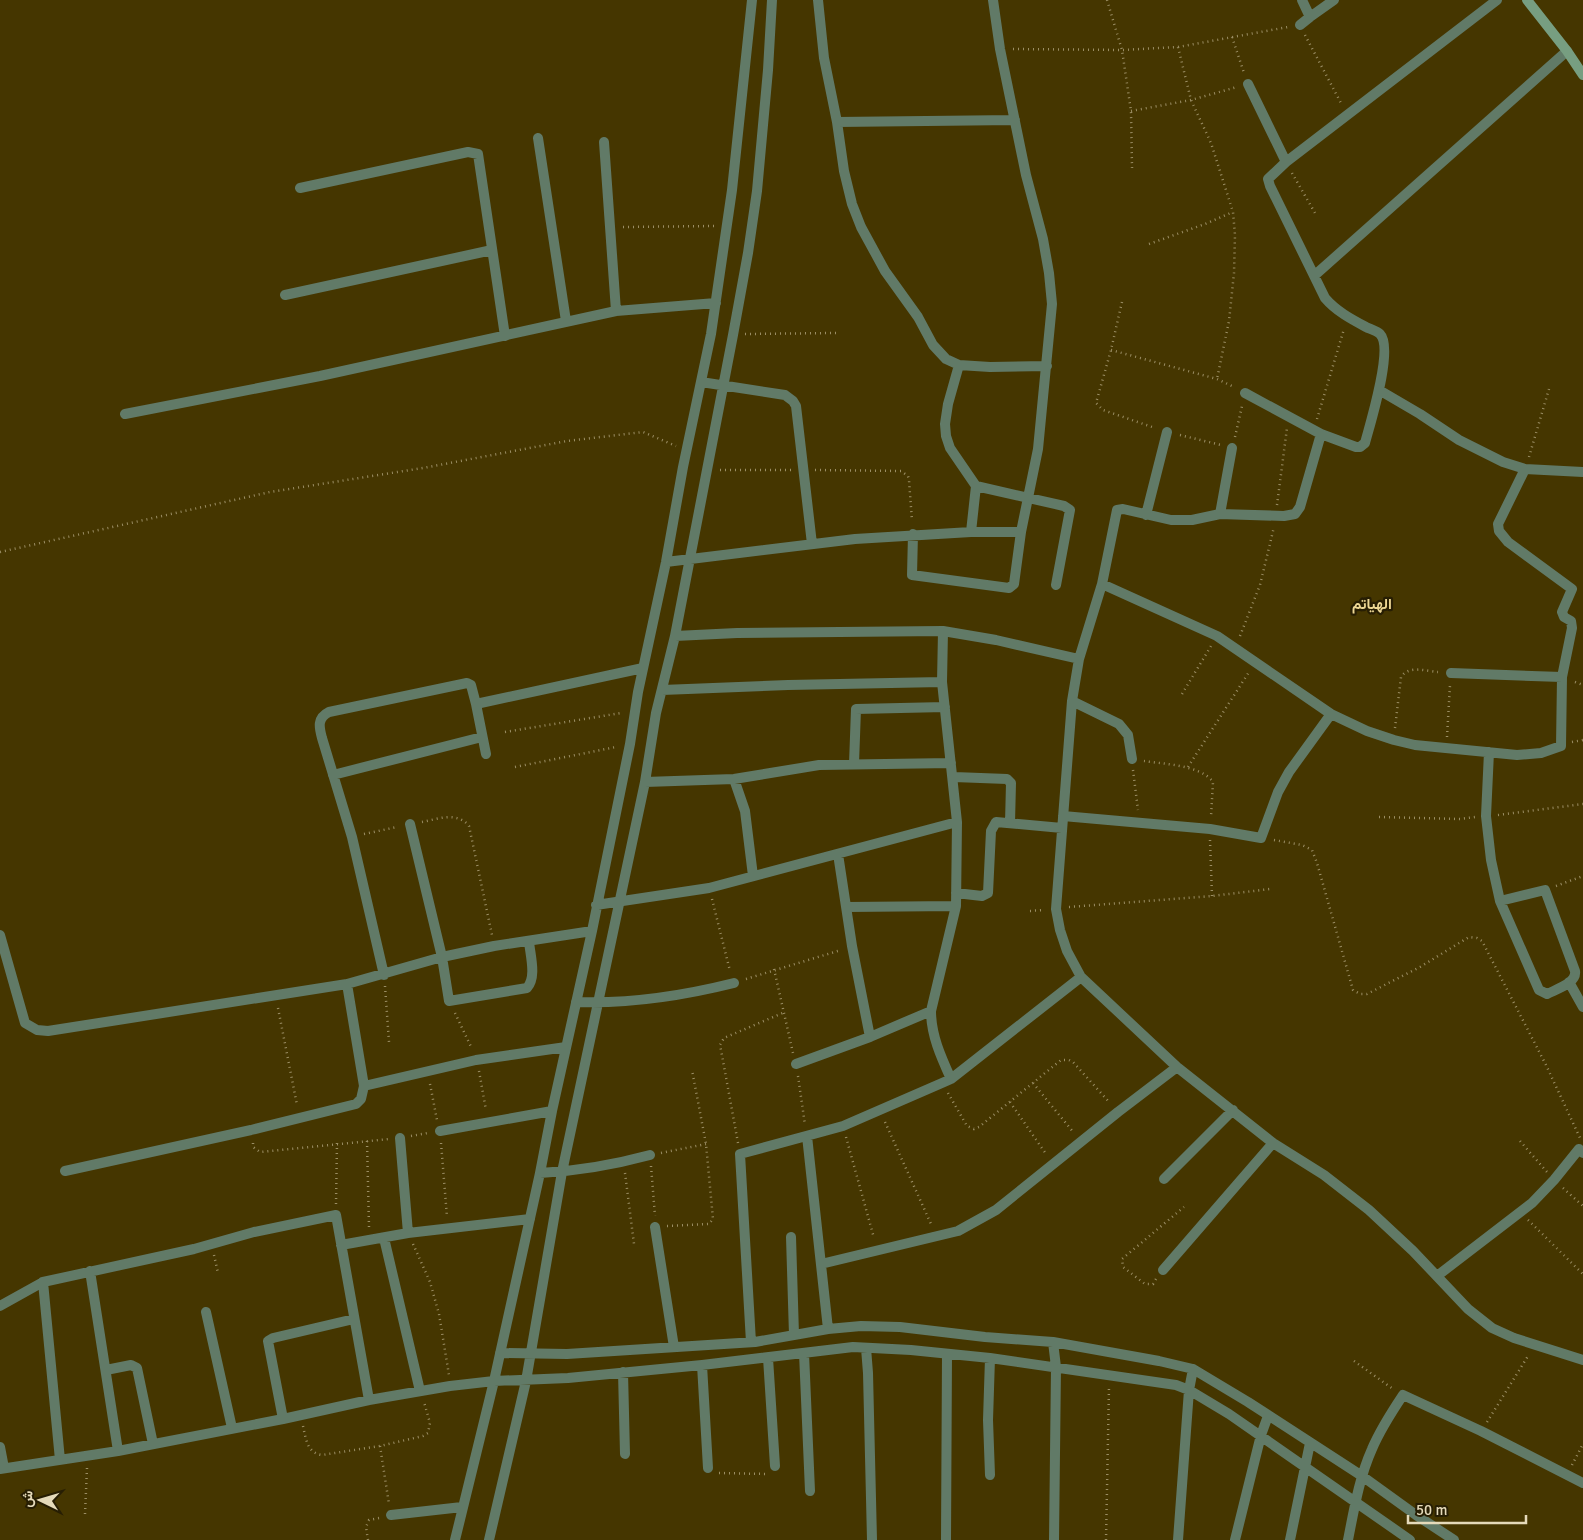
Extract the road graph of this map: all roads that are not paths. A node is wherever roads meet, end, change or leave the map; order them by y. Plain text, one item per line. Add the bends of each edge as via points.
1 (752, 0) edge
2 (772, 0) edge
3 (818, 0) edge
4 (993, 0) edge
5 (1302, 0) edge
6 (1334, 0) edge
7 (1497, 0) edge
8 (1527, 0) edge
9 (1310, 17) junction
10 (1300, 25) road end
11 (1567, 51) junction
12 (1583, 75) edge
13 (1248, 84) road end
14 (1015, 120) junction
15 (837, 122) junction
16 (538, 138) dead end
17 (604, 142) dead end
18 (1286, 162) junction
19 (300, 188) dead end
20 (492, 250) junction
21 (1315, 275) junction
22 (285, 295) dead end
23 (716, 302) junction
24 (616, 311) junction
25 (566, 322) junction
26 (505, 336) junction
27 (959, 365) junction
28 (1047, 366) junction
29 (701, 382) junction
30 (723, 385) junction
31 (1379, 390) junction
32 (1244, 393) road end
33 (125, 414) dead end
34 (1168, 432) road end
35 (1318, 432) junction
36 (1232, 448) road end
37 (1526, 469) junction
38 (1583, 472) edge
39 (976, 486) junction
40 (1028, 499) junction
41 (1220, 514) junction
42 (1146, 515) junction
43 (971, 532) junction
44 (1021, 532) junction
45 (913, 534) junction
46 (812, 544) junction
47 (690, 560) junction
48 (666, 562) junction
49 (1102, 584) junction
50 (1056, 585) dead end
51 (943, 631) junction
52 (676, 636) junction
53 (1079, 659) junction
54 (644, 668) junction
55 (1451, 673) road end
56 (1562, 677) junction
57 (942, 682) junction
58 (662, 690) junction
59 (1072, 702) junction
60 (476, 704) junction
61 (945, 707) junction
62 (1331, 714) junction
63 (482, 737) junction
64 (1489, 752) junction
65 (486, 754) dead end
66 (1132, 759) road end
67 (951, 763) junction
68 (854, 764) junction
69 (333, 774) junction
70 (954, 777) junction
71 (734, 779) junction
72 (645, 782) junction
73 (1063, 816) junction
74 (957, 822) junction
75 (1010, 823) junction
76 (410, 824) road end
77 (1062, 828) junction
78 (838, 854) junction
79 (753, 876) junction
80 (956, 893) junction
81 (1500, 901) junction
82 (620, 902) junction
83 (596, 905) junction
84 (956, 906) junction
85 (847, 907) junction
86 (592, 931) junction
87 (0, 935) edge
88 (529, 941) junction
89 (442, 957) junction
90 (384, 975) junction
91 (1081, 977) junction
92 (1569, 982) junction
93 (734, 983) road end
94 (347, 984) junction
95 (576, 1002) junction
96 (599, 1002) junction
97 (1583, 1007) edge
98 (931, 1011) junction
99 (870, 1037) junction
100 (566, 1047) junction
101 (796, 1064) dead end
102 (1177, 1067) junction
103 (947, 1081) junction
104 (364, 1086) junction
105 (1233, 1110) junction
106 (552, 1111) junction
107 (440, 1131) road end
108 (807, 1136) junction
109 (400, 1138) road end
110 (1273, 1143) junction
111 (1581, 1151) edge
112 (650, 1155) road end
113 (65, 1171) dead end
114 (540, 1172) junction
115 (562, 1172) junction
116 (1164, 1179) dead end
117 (530, 1219) junction
118 (656, 1227) road end
119 (408, 1233) junction
120 (791, 1237) dead end
121 (384, 1238) junction
122 (340, 1245) junction
123 (821, 1264) junction
124 (1163, 1270) road end
125 (90, 1271) junction
126 (1437, 1276) junction
127 (43, 1282) junction
128 (0, 1306) edge
129 (206, 1312) dead end
130 (354, 1319) junction
131 (828, 1329) junction
132 (794, 1335) junction
133 (751, 1342) junction
134 (1053, 1342) junction
135 (674, 1347) junction
136 (866, 1348) junction
137 (500, 1353) junction
138 (804, 1353) junction
139 (530, 1354) junction
140 (946, 1354) junction
141 (768, 1358) junction
142 (990, 1358) junction
143 (1583, 1360) edge
144 (702, 1365) junction
145 (1056, 1367) junction
146 (1193, 1369) junction
147 (106, 1370) junction
148 (623, 1372) junction
149 (494, 1381) junction
150 (526, 1381) junction
151 (1189, 1390) junction
152 (420, 1391) junction
153 (369, 1400) junction
154 (1268, 1416) junction
155 (283, 1419) junction
156 (232, 1428) junction
157 (1261, 1435) junction
158 (1310, 1443) junction
159 (153, 1444) junction
160 (0, 1447) edge
161 (118, 1451) junction
162 (625, 1454) dead end
163 (60, 1460) junction
164 (775, 1466) road end
165 (1305, 1466) junction
166 (708, 1468) road end
167 (2, 1469) edge
168 (990, 1475) dead end
169 (1362, 1476) junction
170 (1583, 1483) edge
171 (810, 1492) dead end
172 (1356, 1501) junction
173 (462, 1507) junction
174 (391, 1515) road end
175 (455, 1540) edge
176 (489, 1540) edge
177 (872, 1540) edge
178 (946, 1540) edge
179 (1054, 1540) edge
180 (1178, 1540) edge
181 (1235, 1540) edge
182 (1290, 1540) edge
183 (1348, 1540) edge
184 (1410, 1540) edge
185 (1454, 1540) edge

1 - 23 street
2 - 30 street via 756,191 748,253
3 - 15 street via 824,58
4 - 14 street
5 - 9 street
6 - 9 street
7 - 18 street
8 - 11 street
9 - 10 street
11 - 12 street
11 - 21 street
13 - 18 street
14 - 15 street
14 - 28 street via 1049,273 1052,304
15 - 27 street via 844,171 861,227 933,345 946,359
16 - 25 street
17 - 24 street
18 - 21 street via 1270,176 1268,182
19 - 20 street via 475,153 480,164
20 - 22 street
20 - 26 street
21 - 31 street via 1332,306 1380,334 1383,339 1385,351
23 - 24 street
23 - 29 street
24 - 25 street
25 - 26 street
26 - 33 street
27 - 28 street
27 - 39 street via 948,404 946,436 950,448
28 - 40 street via 1038,449
29 - 30 street
29 - 48 street
30 - 46 street via 785,395 796,406
30 - 47 street
31 - 35 street via 1363,445 1356,447
31 - 37 street via 1459,440 1503,462
32 - 35 street
34 - 42 street
35 - 41 street via 1300,507 1295,514
36 - 41 street
37 - 38 street
37 - 56 street via 1498,524 1499,531 1508,542 1572,590 1562,612 1571,621 1572,628
39 - 40 street
39 - 43 street
40 - 44 street
40 - 50 street via 1070,510
41 - 42 street via 1192,520
42 - 49 street via 1117,510
43 - 44 street
43 - 45 street
44 - 45 street via 1015,582 1009,588 912,575
45 - 46 street
46 - 47 street
47 - 48 street
47 - 52 street
48 - 54 street
49 - 53 street
49 - 62 street via 1217,636
51 - 52 street
51 - 53 street
51 - 57 street
52 - 58 street
53 - 59 street
54 - 60 street
54 - 83 street
55 - 56 street
56 - 64 street via 1561,746 1529,755
57 - 58 street
57 - 61 street
58 - 72 street
59 - 66 street via 1119,724 1128,736
59 - 73 street
60 - 63 street
60 - 69 street via 471,685 466,683 329,712 319,726
61 - 67 street
61 - 68 street via 856,709
62 - 64 street via 1394,740
62 - 73 street via 1285,779 1260,838 1210,829
63 - 65 street
63 - 69 street
64 - 81 street via 1486,816
67 - 68 street
67 - 70 street
68 - 71 street
69 - 90 street via 352,837
70 - 74 street
70 - 75 street via 1007,778 1010,783
71 - 72 street
71 - 79 street via 745,811
72 - 82 street
73 - 77 street
74 - 78 street
74 - 80 street
75 - 77 street
75 - 80 street via 996,822 992,827 988,893 982,896
76 - 89 street
77 - 91 street via 1056,909 1067,951
78 - 79 street
78 - 85 street
79 - 82 street via 709,888
80 - 84 street
81 - 92 street via 1539,990 1547,994
81 - 92 street via 1545,890 1576,974
82 - 83 street
82 - 96 street
83 - 86 street
84 - 85 street
84 - 98 street
85 - 99 street
86 - 88 street
86 - 95 street
87 - 94 street via 25,1023 37,1030 48,1031
88 - 89 street
88 - 89 street via 532,974 527,988 449,1001
89 - 90 street
90 - 94 street
91 - 102 street
91 - 103 street
92 - 97 street
93 - 96 street via 664,997
94 - 104 street
95 - 96 street
95 - 100 street
96 - 115 street
98 - 99 street
98 - 103 street
99 - 101 street
100 - 104 street via 476,1060
100 - 106 street
102 - 105 street
102 - 123 street via 996,1210 958,1231
103 - 108 street via 880,1112
104 - 113 street via 361,1099 356,1104
105 - 110 street
105 - 116 street
106 - 107 street
106 - 114 street
108 - 123 street
108 - 133 street via 740,1154
109 - 119 street
110 - 124 street
110 - 126 street via 1324,1175 1369,1210
111 - 126 street via 1532,1203
112 - 115 street via 623,1163
114 - 115 street
114 - 117 street
115 - 139 street
117 - 119 street
117 - 137 street
118 - 135 street
119 - 121 street
120 - 132 street
121 - 122 street
121 - 152 street
122 - 125 street via 336,1215
122 - 130 street
123 - 131 street
125 - 127 street
125 - 147 street
126 - 143 street via 1468,1309 1492,1328
127 - 128 street
127 - 163 street
129 - 156 street
130 - 153 street
130 - 155 street via 268,1341
131 - 132 street
131 - 134 street via 900,1327
132 - 133 street
133 - 135 street
134 - 145 street
134 - 146 street
135 - 139 street
136 - 138 street
136 - 140 street
136 - 177 street
137 - 139 street
137 - 149 street
138 - 141 street
138 - 171 street
139 - 150 street
140 - 142 street
140 - 178 street
141 - 144 street
141 - 164 street
142 - 145 street
142 - 168 street
144 - 148 street
144 - 166 street
145 - 151 street via 1162,1382
145 - 179 street
146 - 151 street
146 - 154 street
147 - 159 street via 131,1365 137,1368
147 - 161 street
148 - 150 street
148 - 162 street
149 - 150 street
149 - 152 street
149 - 173 street
150 - 176 street
151 - 157 street
151 - 180 street
152 - 153 street
153 - 155 street
154 - 157 street
154 - 158 street
155 - 156 street
156 - 159 street
157 - 165 street
157 - 181 street
158 - 165 street
158 - 169 street
159 - 161 street
160 - 167 street
161 - 163 street
163 - 167 street
165 - 172 street
165 - 182 street
169 - 170 street via 1385,1422 1402,1395
169 - 172 street
169 - 185 street
172 - 183 street
172 - 184 street
173 - 174 street
173 - 175 street

